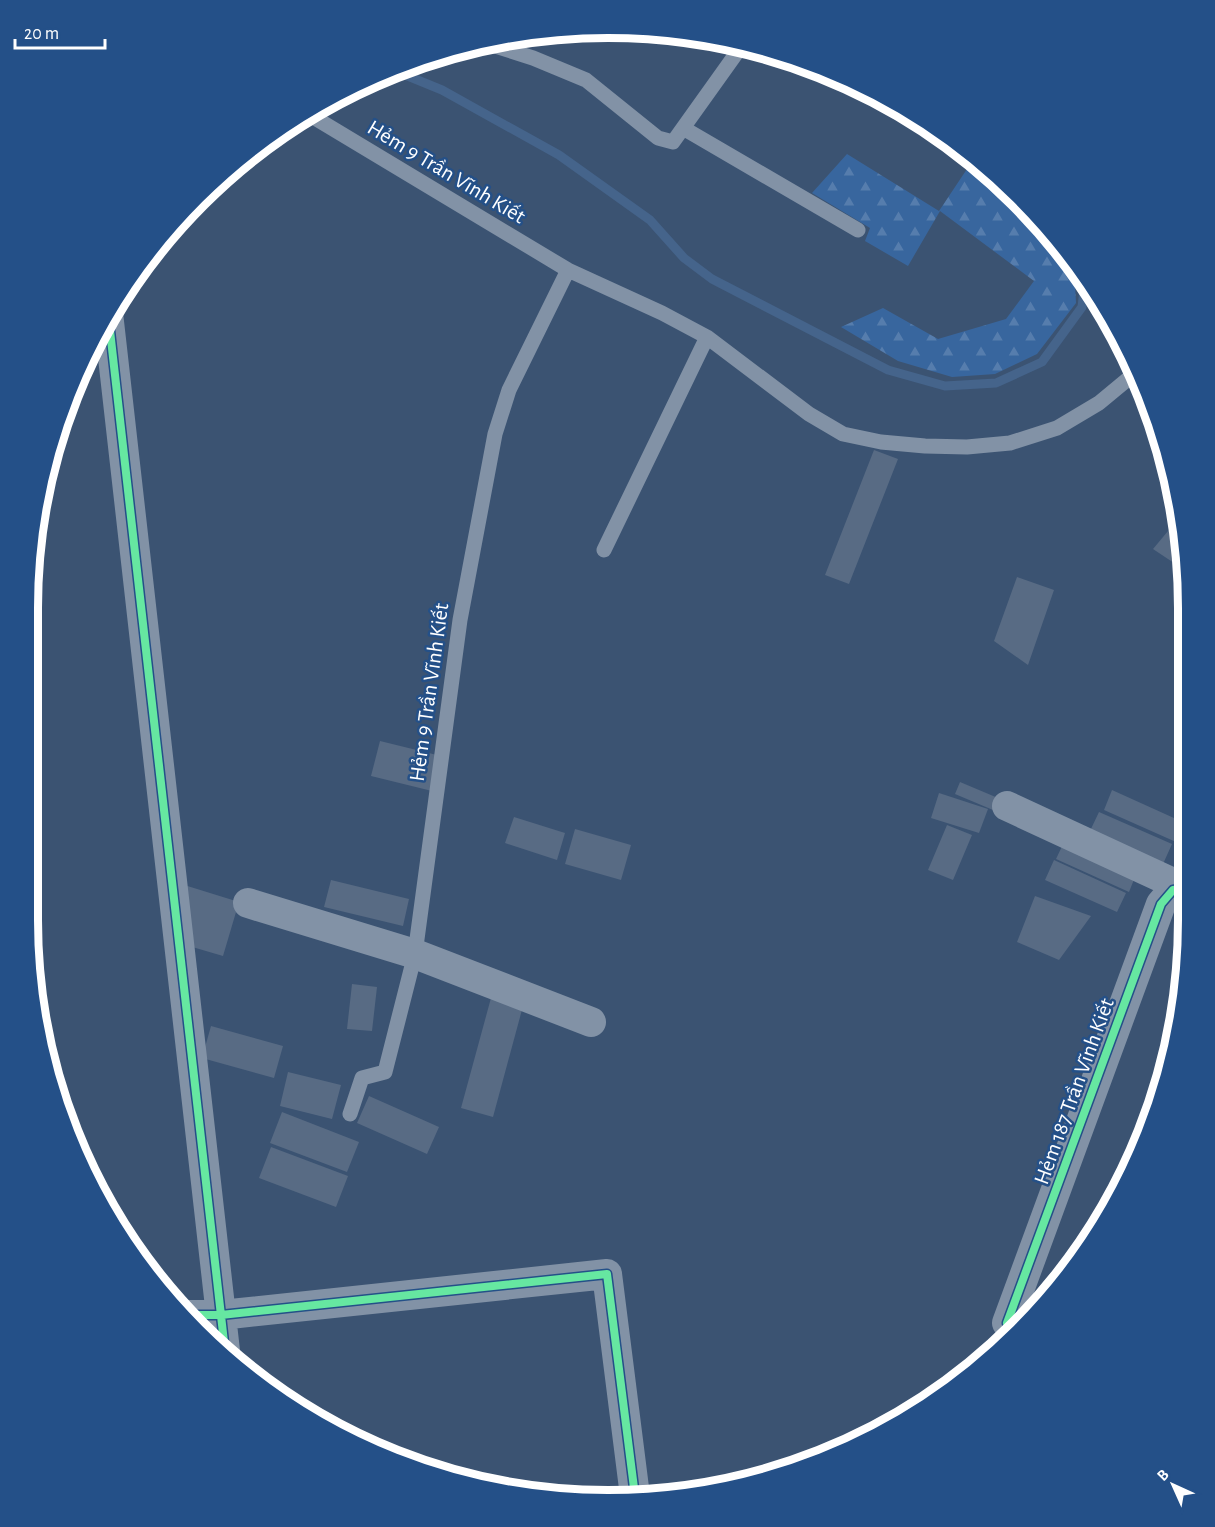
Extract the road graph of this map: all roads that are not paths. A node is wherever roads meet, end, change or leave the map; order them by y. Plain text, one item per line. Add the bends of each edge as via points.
1 (500, 47) edge
2 (737, 52) edge
3 (317, 118) edge
4 (683, 128) junction
5 (858, 230) dead end
6 (568, 270) junction
7 (110, 330) edge
8 (707, 337) junction
9 (1129, 378) edge
10 (604, 550) dead end
11 (1007, 806) dead end
12 (1178, 885) edge
13 (1178, 889) edge
14 (248, 903) dead end
15 (415, 954) junction
16 (591, 1022) dead end
17 (350, 1114) dead end
18 (197, 1315) edge
19 (220, 1315) junction
20 (1007, 1323) dead end
21 (224, 1340) edge
22 (634, 1489) edge

1 - 4 lane via 586,80 658,138 673,142
2 - 4 lane
3 - 6 lane, Hẻm 9 Trần Vĩnh Kiết
4 - 5 lane
6 - 8 lane, Hẻm 9 Trần Vĩnh Kiết
6 - 15 lane, Hẻm 9 Trần Vĩnh Kiết via 509,390 495,434 460,620
7 - 19 street
8 - 9 lane, Hẻm 9 Trần Vĩnh Kiết via 809,414 843,434 881,442 967,447 1010,443 1057,428 1099,403
8 - 10 lane
11 - 12 street
13 - 20 street, Hẻm 187 Trần Vĩnh Kiết via 1161,904
14 - 15 street
15 - 16 street
15 - 17 lane, Hẻm 9 Trần Vĩnh Kiết via 385,1072 362,1078
18 - 19 street
19 - 21 street
19 - 22 street via 607,1274

